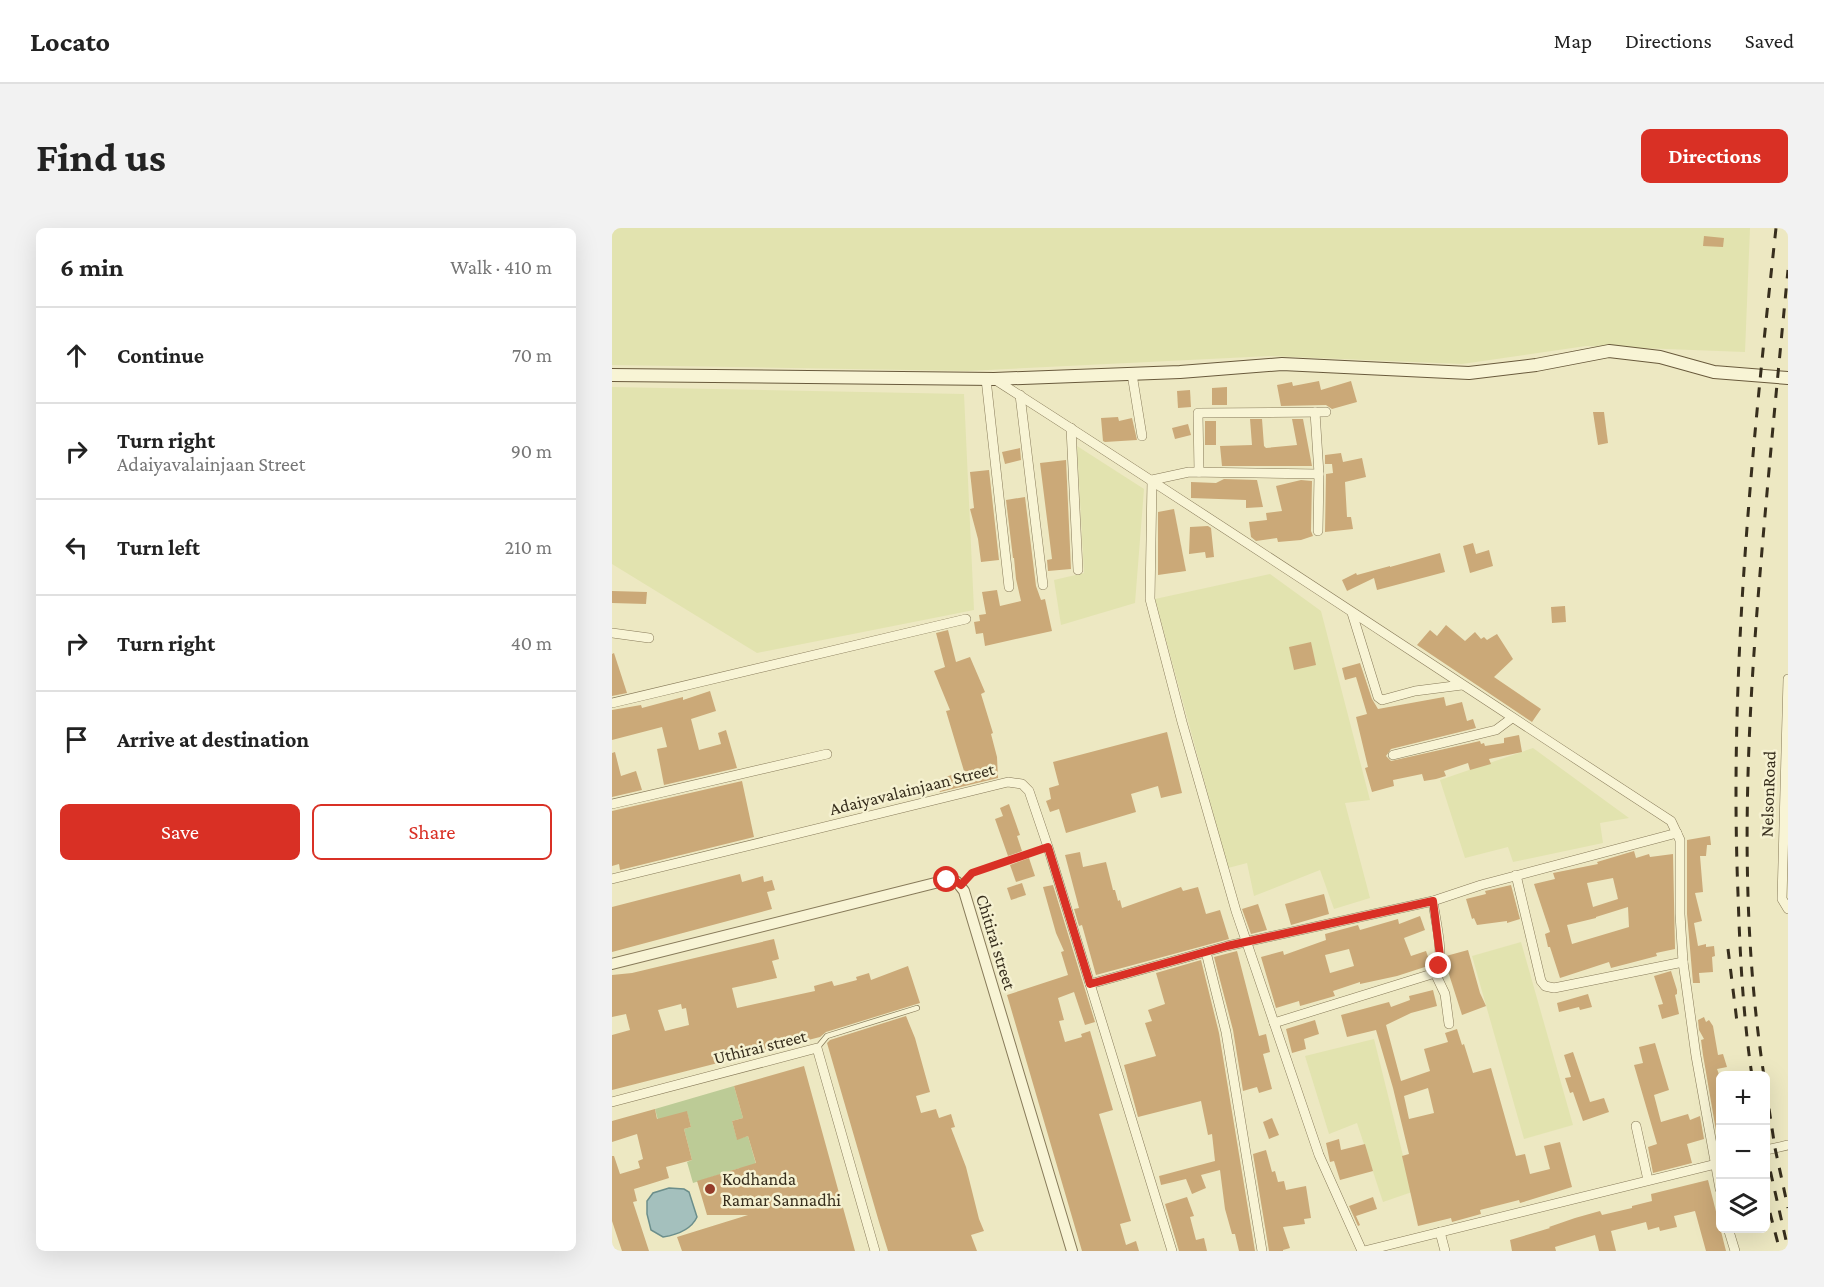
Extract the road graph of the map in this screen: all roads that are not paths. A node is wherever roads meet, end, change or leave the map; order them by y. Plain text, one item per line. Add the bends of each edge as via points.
1 (1132, 374) junction
2 (612, 375) edge
3 (1788, 378) edge
4 (990, 379) junction
5 (1020, 396) junction
6 (1314, 412) junction
7 (1326, 412) dead end
8 (1071, 428) junction
9 (1142, 436) dead end
10 (1199, 472) junction
11 (1319, 474) junction
12 (1152, 480) junction
13 (1318, 531) dead end
14 (1078, 570) dead end
15 (1043, 585) dead end
16 (1009, 587) dead end
17 (1352, 613) junction
18 (966, 619) dead end
19 (612, 633) edge
20 (649, 638) dead end
21 (1788, 679) edge
22 (1462, 685) junction
23 (612, 703) edge
24 (1512, 718) junction
25 (827, 754) dead end
26 (1393, 755) dead end
27 (1786, 802) edge
28 (612, 804) edge
29 (1677, 833) junction
30 (1048, 847) junction
31 (1516, 875) junction
32 (612, 879) edge
33 (961, 885) junction
34 (1433, 901) junction
35 (1788, 909) edge
36 (1246, 942) junction
37 (1206, 952) junction
38 (1683, 962) junction
39 (612, 964) edge
40 (1435, 973) junction
41 (1090, 984) junction
42 (917, 1008) dead end
43 (1274, 1023) junction
44 (1449, 1024) dead end
45 (817, 1048) junction
46 (612, 1102) edge
47 (1636, 1126) dead end
48 (1788, 1145) edge
49 (1770, 1149) edge
50 (1716, 1153) edge
51 (1716, 1163) edge
52 (1648, 1180) junction
53 (1440, 1232) junction
54 (1730, 1233) edge
55 (875, 1251) edge
56 (1072, 1251) edge
57 (1172, 1251) edge
58 (1262, 1251) edge
59 (1363, 1251) edge
60 (1445, 1251) edge
61 (1735, 1251) edge

1 - 3 main road via 1282,364 1469,373 1609,351 1660,357 1714,372
1 - 4 main road
1 - 9 street
2 - 4 main road
4 - 5 street
4 - 16 street
5 - 8 street
5 - 15 street
6 - 7 street
6 - 10 street via 1198,413
6 - 11 street
8 - 12 street
8 - 14 street
10 - 11 street
10 - 12 street
11 - 13 street
12 - 17 street
12 - 36 street via 1150,599
17 - 22 street
17 - 22 street via 1378,698
18 - 23 street
19 - 20 street
21 - 27 street, NelsonRoad
22 - 24 street
24 - 26 street via 1496,730
24 - 29 street via 1671,821
25 - 28 street
27 - 35 street, NelsonRoad via 1782,900
29 - 31 street
29 - 38 street
30 - 32 street, Adaiyavalainjaan Street via 1028,790 1011,782
30 - 33 lane via 972,873
30 - 41 street, Adaiyavalainjaan Street
31 - 34 street
31 - 38 street via 1541,981 1549,988
33 - 39 street, Chitirai street via 947,880
33 - 56 street, Chitirai street
34 - 36 street
34 - 40 street via 1440,956
36 - 37 street
36 - 43 street
37 - 41 street
37 - 58 street via 1228,1044
38 - 50 street via 1696,1056
40 - 43 street
40 - 44 street via 1445,994
41 - 57 street, Adaiyavalainjaan Street
42 - 45 lane via 827,1036
43 - 59 street via 1319,1155
45 - 46 street, Uthirai street
45 - 55 street, Uthirai street
47 - 52 street
48 - 49 street
51 - 52 street
52 - 53 street
53 - 59 street
53 - 60 street
54 - 61 street

